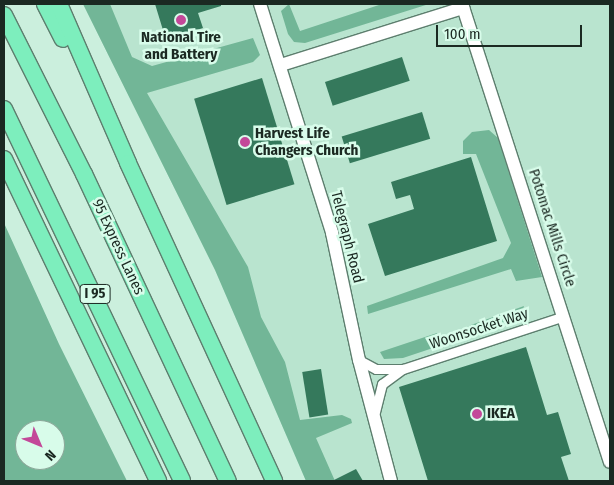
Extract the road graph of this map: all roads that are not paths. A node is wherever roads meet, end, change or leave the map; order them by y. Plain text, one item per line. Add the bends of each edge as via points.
1 (45, 4) edge
2 (59, 4) edge
3 (260, 4) edge
4 (463, 6) edge
5 (4, 14) edge
6 (281, 65) junction
7 (4, 108) edge
8 (4, 159) edge
9 (128, 163) junction
10 (4, 169) edge
11 (30, 212) junction
12 (564, 316) junction
13 (359, 360) junction
14 (402, 369) junction
15 (114, 388) junction
16 (374, 417) junction
17 (610, 462) edge
18 (146, 481) edge
19 (158, 481) edge
20 (182, 481) edge
21 (228, 481) edge
22 (274, 481) edge
23 (391, 481) edge

1 - 9 highway
2 - 9 highway
3 - 6 street, Telegraph Road
4 - 6 street
4 - 12 street, Potomac Mills Circle
5 - 21 highway, 95 Express Lanes via 84,174
6 - 13 street, Telegraph Road via 332,233
7 - 20 highway, I 95
8 - 11 highway
9 - 22 highway
10 - 11 highway
11 - 15 highway
12 - 14 street, Woonsocket Way
12 - 17 street, Potomac Mills Circle
13 - 14 street, Woonsocket Way via 376,369
13 - 16 street, Telegraph Road
14 - 16 street, Woonsocket Way via 380,386
15 - 18 highway
15 - 19 highway
16 - 23 street, Telegraph Road

